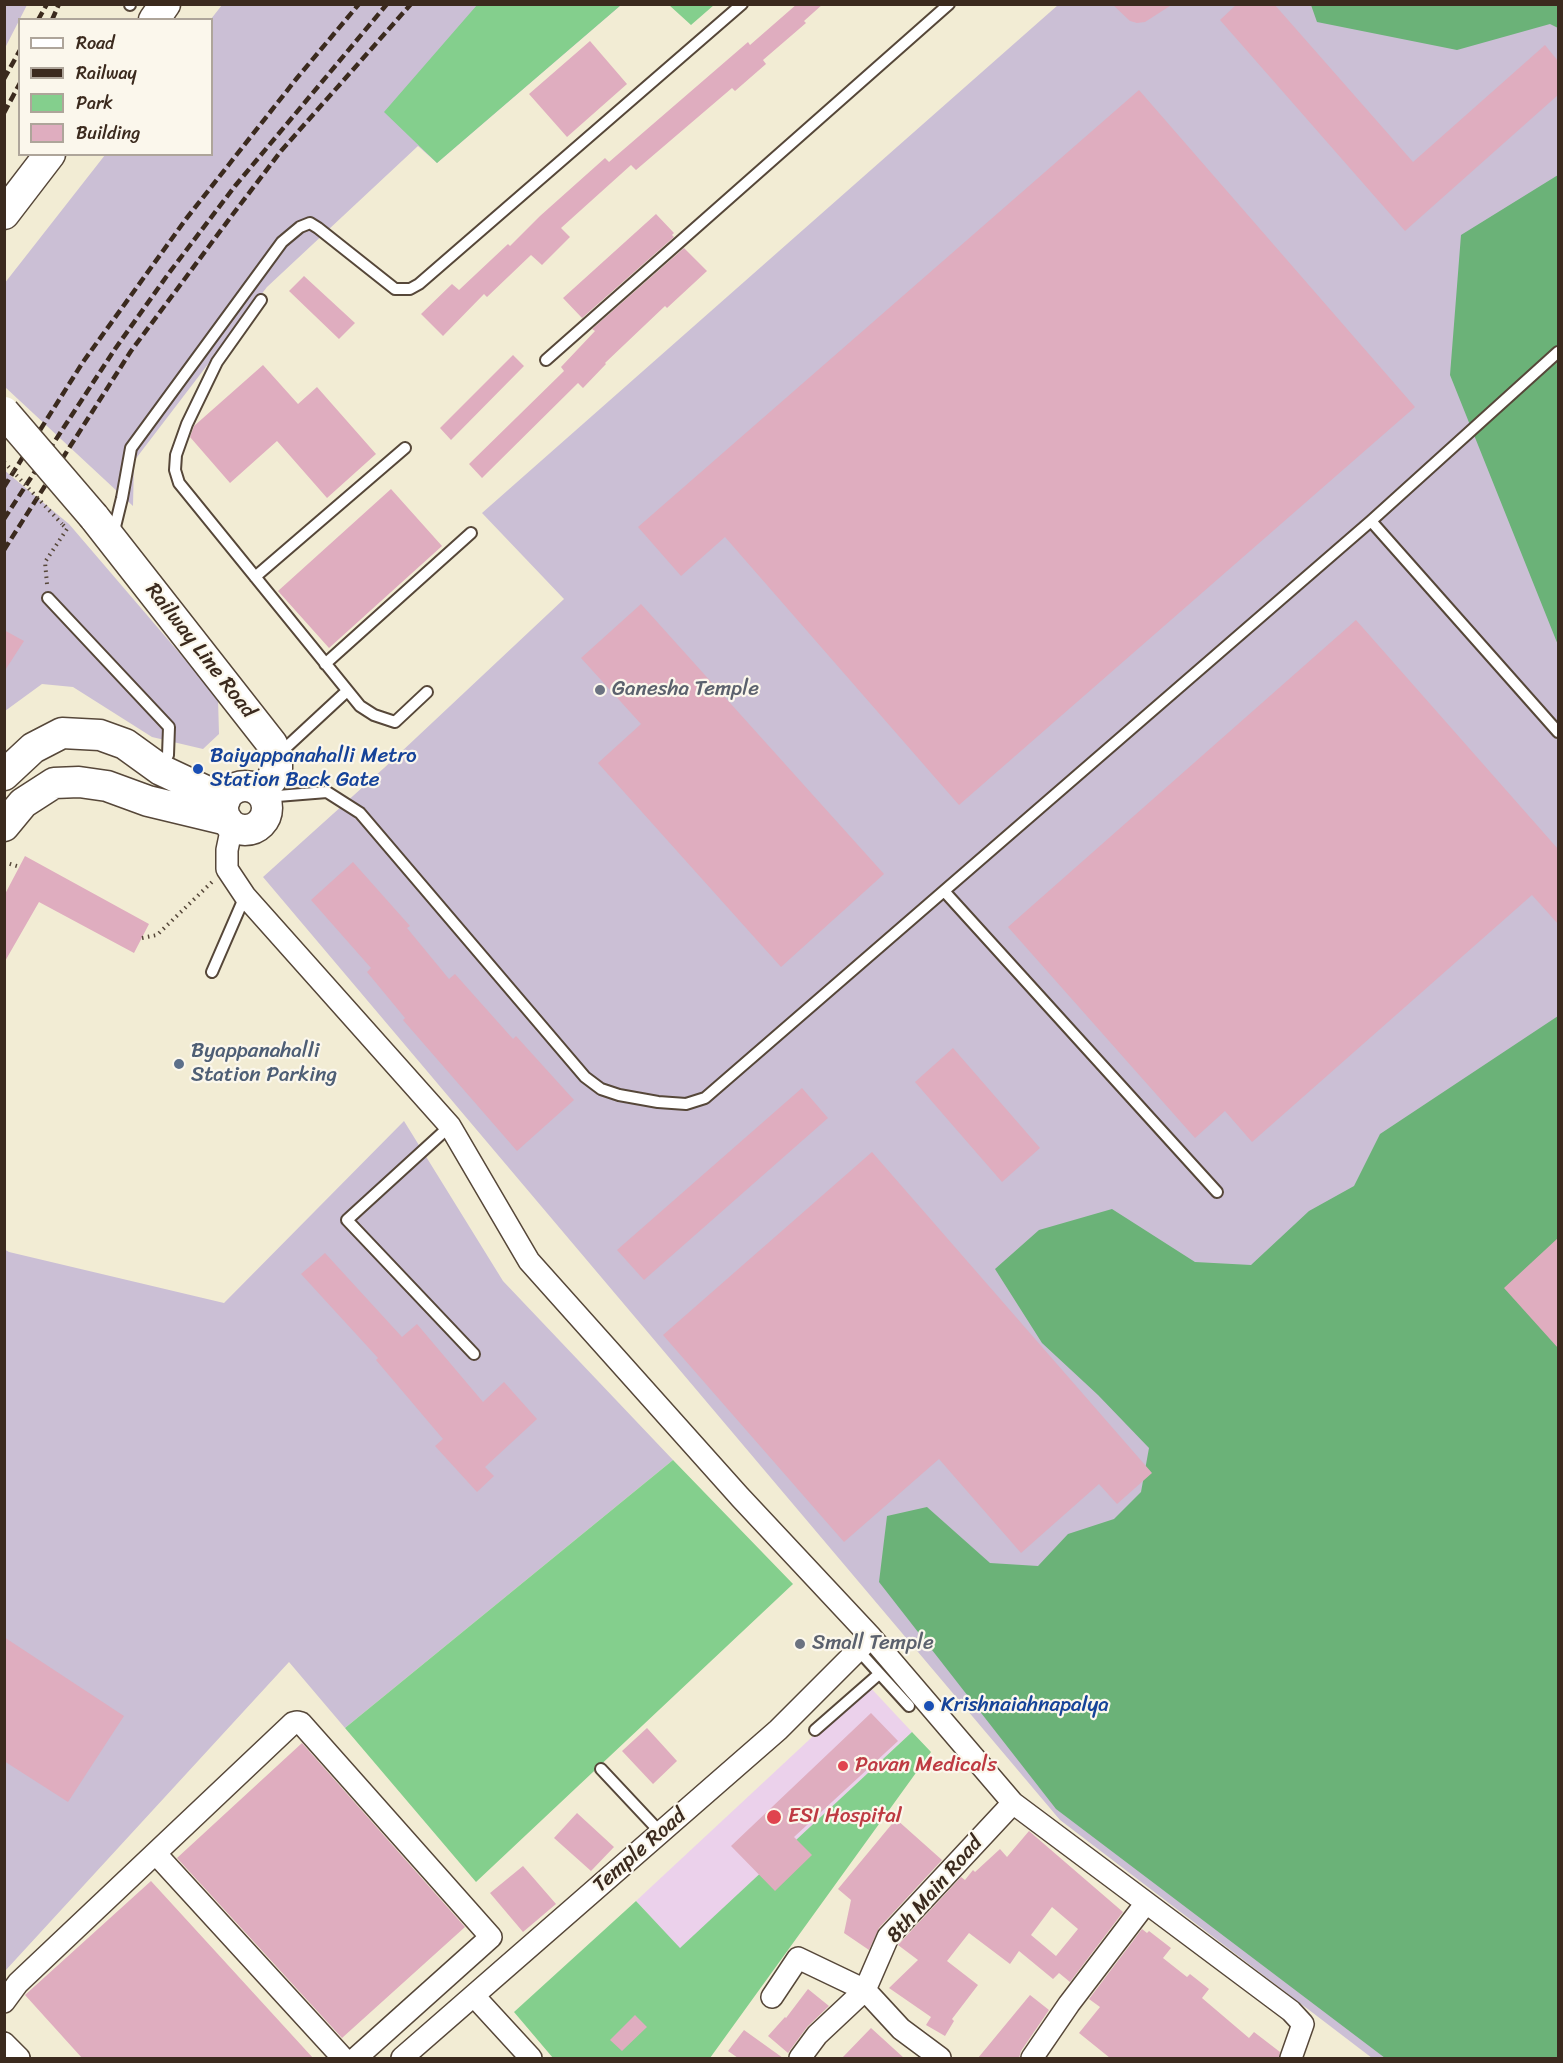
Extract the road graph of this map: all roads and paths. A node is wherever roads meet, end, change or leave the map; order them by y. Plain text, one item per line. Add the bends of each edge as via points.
1 (165, 4) edge
2 (742, 4) edge
3 (949, 4) edge
4 (155, 18) edge
5 (48, 156) edge
6 (4, 214) edge
7 (261, 300) dead end
8 (1558, 352) edge
9 (546, 360) dead end
10 (4, 412) edge
11 (405, 448) dead end
12 (4, 462) edge
13 (1371, 521) junction
14 (103, 527) junction
15 (471, 534) dead end
16 (255, 577) junction
17 (48, 598) joint
18 (325, 664) junction
19 (347, 691) junction
20 (427, 692) dead end
21 (1558, 732) edge
22 (277, 756) junction
23 (161, 770) junction
24 (4, 775) edge
25 (263, 794) junction
26 (228, 815) junction
27 (4, 826) edge
28 (4, 862) edge
29 (20, 867) dead end
30 (227, 868) junction
31 (944, 891) junction
32 (245, 896) junction
33 (142, 939) dead end
34 (212, 972) dead end
35 (450, 1126) junction
36 (1217, 1192) dead end
37 (474, 1354) dead end
38 (865, 1643) junction
39 (879, 1674) junction
40 (909, 1706) dead end
41 (815, 1730) dead end
42 (601, 1768) dead end
43 (1013, 1803) junction
44 (661, 1833) junction
45 (156, 1854) junction
46 (1146, 1903) junction
47 (865, 1990) junction
48 (474, 1996) junction
49 (772, 1997) dead end
50 (4, 2002) edge
51 (4, 2043) edge
52 (19, 2058) edge
53 (343, 2058) edge
54 (356, 2058) edge
55 (402, 2058) edge
56 (531, 2058) edge
57 (800, 2058) edge
58 (940, 2058) edge
59 (1032, 2058) edge
60 (1291, 2058) edge

1 - 4 main road
2 - 14 lane via 410,289 395,289 310,223 300,227 282,242 131,448 122,498
3 - 9 lane
5 - 6 main road
7 - 16 lane via 218,362 187,424 175,470 178,483
8 - 13 lane
10 - 14 main road, Railway Line Road, bridge
11 - 16 lane
12 - 17 path, bridge via 67,529 45,562
13 - 21 lane
13 - 31 lane
14 - 22 main road, Railway Line Road via 272,744
15 - 18 lane
16 - 18 lane
17 - 23 lane via 169,728 168,754
18 - 19 lane
19 - 20 lane via 360,706 395,722
19 - 22 lane
22 - 25 main road via 277,769
23 - 24 main road via 125,744 100,735 62,733 33,748
23 - 26 main road
25 - 26 main road via 247,785 228,793
25 - 31 lane via 327,792 360,813 585,1077 601,1089 658,1102 686,1104 705,1098
26 - 27 main road via 148,801 107,786 54,783 23,803
26 - 30 street
28 - 29 path
30 - 32 street
30 - 33 path via 156,935
31 - 36 lane
32 - 34 lane
32 - 35 street
35 - 37 lane via 347,1220
35 - 38 street via 529,1261 741,1497
38 - 39 lane
38 - 43 street
38 - 44 street, Temple Road via 778,1730
39 - 40 lane
39 - 41 lane
42 - 44 lane
43 - 46 street
43 - 47 street, 8th Main Road via 888,1937
44 - 48 street, Temple Road
45 - 50 street via 18,1983
45 - 53 street
45 - 54 street via 293,1723 301,1723 491,1937
46 - 59 street
46 - 60 street via 1291,2011 1303,2024
47 - 49 street via 798,1958
47 - 57 street via 817,2035
47 - 58 street via 901,2029
48 - 55 street, Temple Road
48 - 56 street
51 - 52 street

